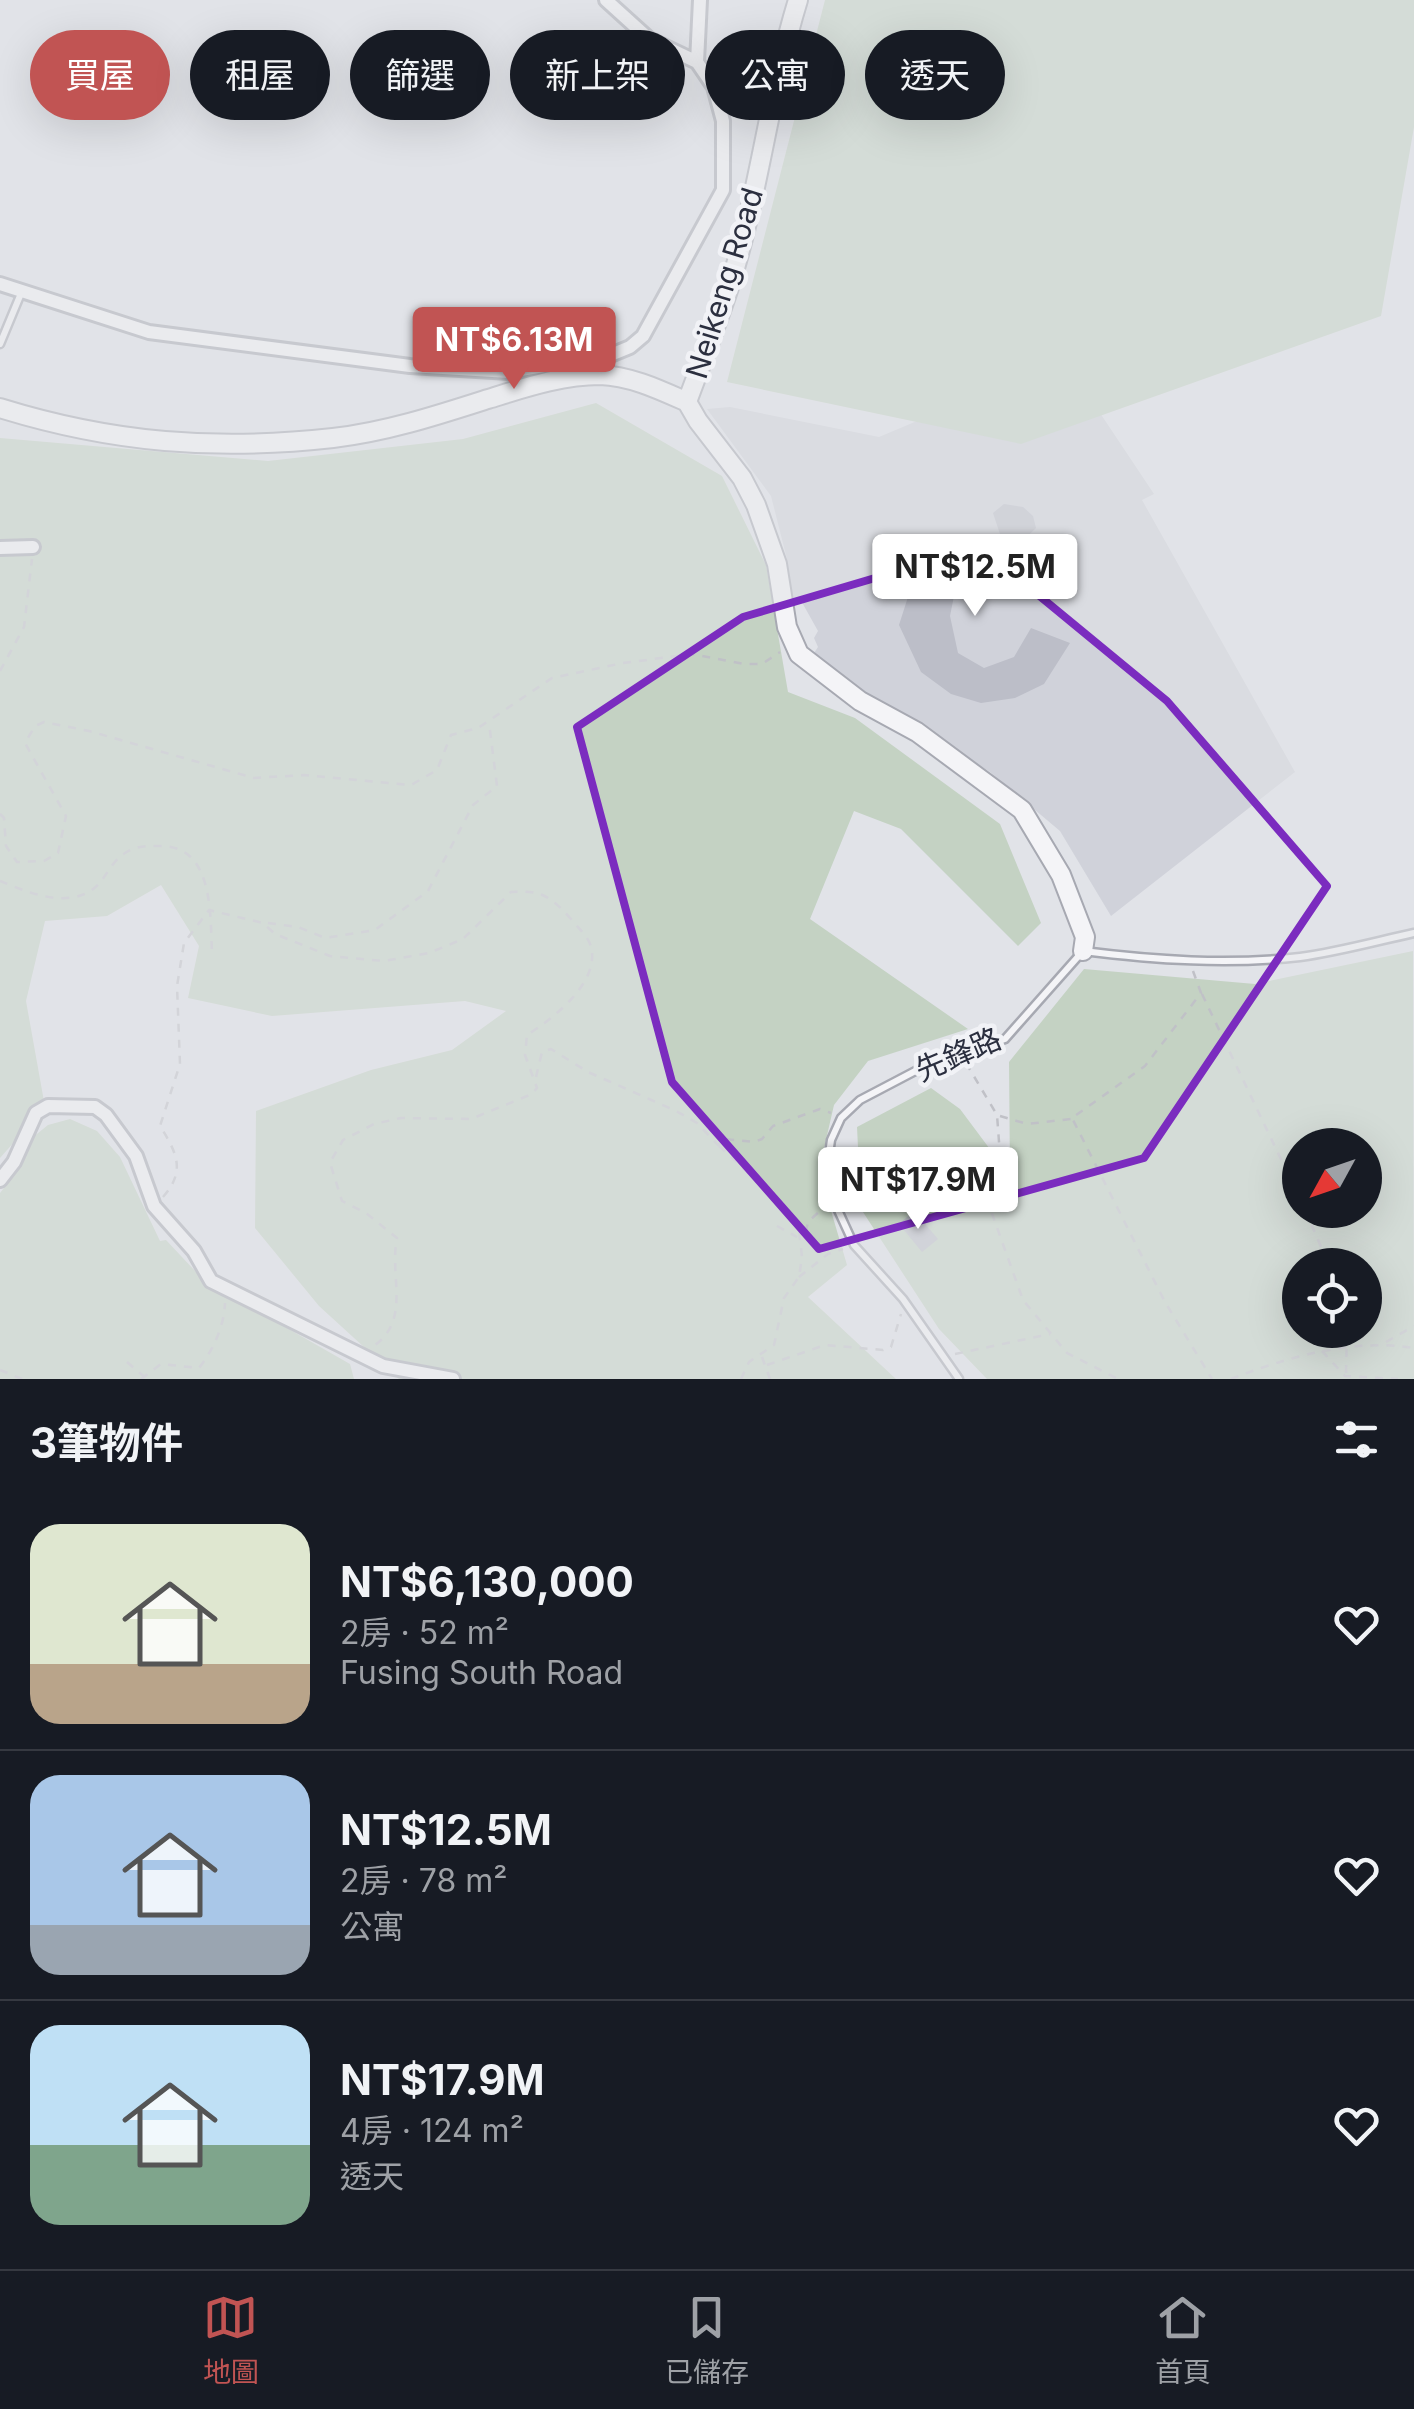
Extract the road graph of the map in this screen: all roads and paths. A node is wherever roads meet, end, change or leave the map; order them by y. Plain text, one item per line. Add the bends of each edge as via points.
1 (606, 0) edge
2 (700, 0) edge
3 (798, 0) edge
4 (697, 62) junction
5 (0, 284) edge
6 (22, 292) junction
7 (0, 344) edge
8 (688, 402) junction
9 (0, 408) edge
10 (33, 547) joint
11 (0, 548) edge
12 (794, 642) junction
13 (0, 671) edge
14 (489, 722) junction
15 (0, 814) edge
16 (0, 881) edge
17 (209, 910) junction
18 (263, 923) junction
19 (1414, 932) edge
20 (1083, 951) junction
21 (212, 952) dead end
22 (1188, 960) junction
23 (1201, 993) junction
24 (960, 1055) junction
25 (536, 1082) junction
26 (997, 1116) junction
27 (841, 1118) junction
28 (1072, 1118) junction
29 (718, 1145) junction
30 (1282, 1162) edge
31 (754, 1178) dead end
32 (0, 1180) edge
33 (832, 1197) junction
34 (154, 1206) junction
35 (777, 1226) dead end
36 (798, 1237) junction
37 (854, 1245) junction
38 (799, 1277) junction
39 (212, 1280) junction
40 (903, 1299) junction
41 (1414, 1326) edge
42 (1051, 1334) junction
43 (1382, 1343) edge
44 (1385, 1343) junction
45 (1349, 1348) joint
46 (1414, 1348) edge
47 (1322, 1351) junction
48 (762, 1356) junction
49 (364, 1358) junction
50 (946, 1360) junction
51 (128, 1362) dead end
52 (767, 1365) junction
53 (0, 1370) edge
54 (1346, 1376) junction
55 (145, 1378) edge
56 (22, 1379) edge
57 (454, 1379) edge
58 (741, 1379) edge
59 (770, 1379) edge
60 (959, 1379) edge
61 (1118, 1379) edge
62 (1212, 1379) edge
63 (1231, 1379) edge
64 (1398, 1379) edge

1 - 4 street via 649,38
2 - 4 street
3 - 8 street, Neikeng Road via 732,277
4 - 6 street via 714,87 723,121 724,190 644,336 612,354 509,372 410,366 149,332
5 - 6 street
6 - 7 lane
8 - 9 street via 647,384 587,376 334,438 214,444 117,436
8 - 12 street, Neikeng Road via 756,505
10 - 11 street
10 - 13 path via 24,628
12 - 14 path via 762,664 692,654 552,678
12 - 20 street, Neikeng Road via 799,654 860,701 918,732 1022,810 1061,875 1085,936
14 - 15 path via 451,735 438,770 411,785 304,775 254,778 44,722 25,743 66,816 58,853 17,862 6,846
14 - 18 path via 496,786 473,805 428,891 375,930 324,938
16 - 17 path via 70,898 97,888 127,851 172,846 205,875
17 - 18 path
17 - 21 path
17 - 34 path via 184,943 177,986 180,1064 160,1126 178,1162 176,1182
18 - 25 path via 330,956 384,961 464,939 511,892 537,890 590,941 593,963 579,989 527,1035 525,1055
19 - 22 lane via 1302,956
20 - 22 lane
20 - 24 lane, 先鋒路 via 1005,1040
22 - 23 path
23 - 28 path via 1145,1066
23 - 30 path
24 - 26 path
24 - 27 lane, 先鋒路 via 860,1100
25 - 29 path via 542,1052 551,1049 676,1110
25 - 49 path via 532,1094 471,1118 401,1118 338,1144 331,1166 342,1200 397,1238 396,1318
26 - 28 path via 1027,1124
26 - 42 path via 1000,1155 990,1208 1024,1300
27 - 29 path via 820,1108 774,1126 754,1142 725,1139
27 - 33 lane via 827,1168
28 - 62 path
29 - 31 path
32 - 34 street via 36,1113 48,1106 95,1107 136,1156
33 - 36 path
33 - 37 lane
34 - 39 street
35 - 36 path
36 - 38 path
37 - 38 path via 828,1254
37 - 40 lane
38 - 48 path via 784,1298 774,1345
39 - 49 street
39 - 55 path via 225,1301 212,1350 199,1368 162,1364
40 - 50 lane
40 - 52 path via 891,1347 825,1345
41 - 44 path
42 - 50 path via 960,1351
42 - 61 path via 1067,1353
43 - 44 path
44 - 46 path
45 - 47 path
45 - 54 path
47 - 54 path
47 - 63 path
48 - 52 path
48 - 58 path via 758,1352
49 - 57 street
50 - 60 lane
51 - 55 path
52 - 59 path
53 - 56 path
54 - 64 path

